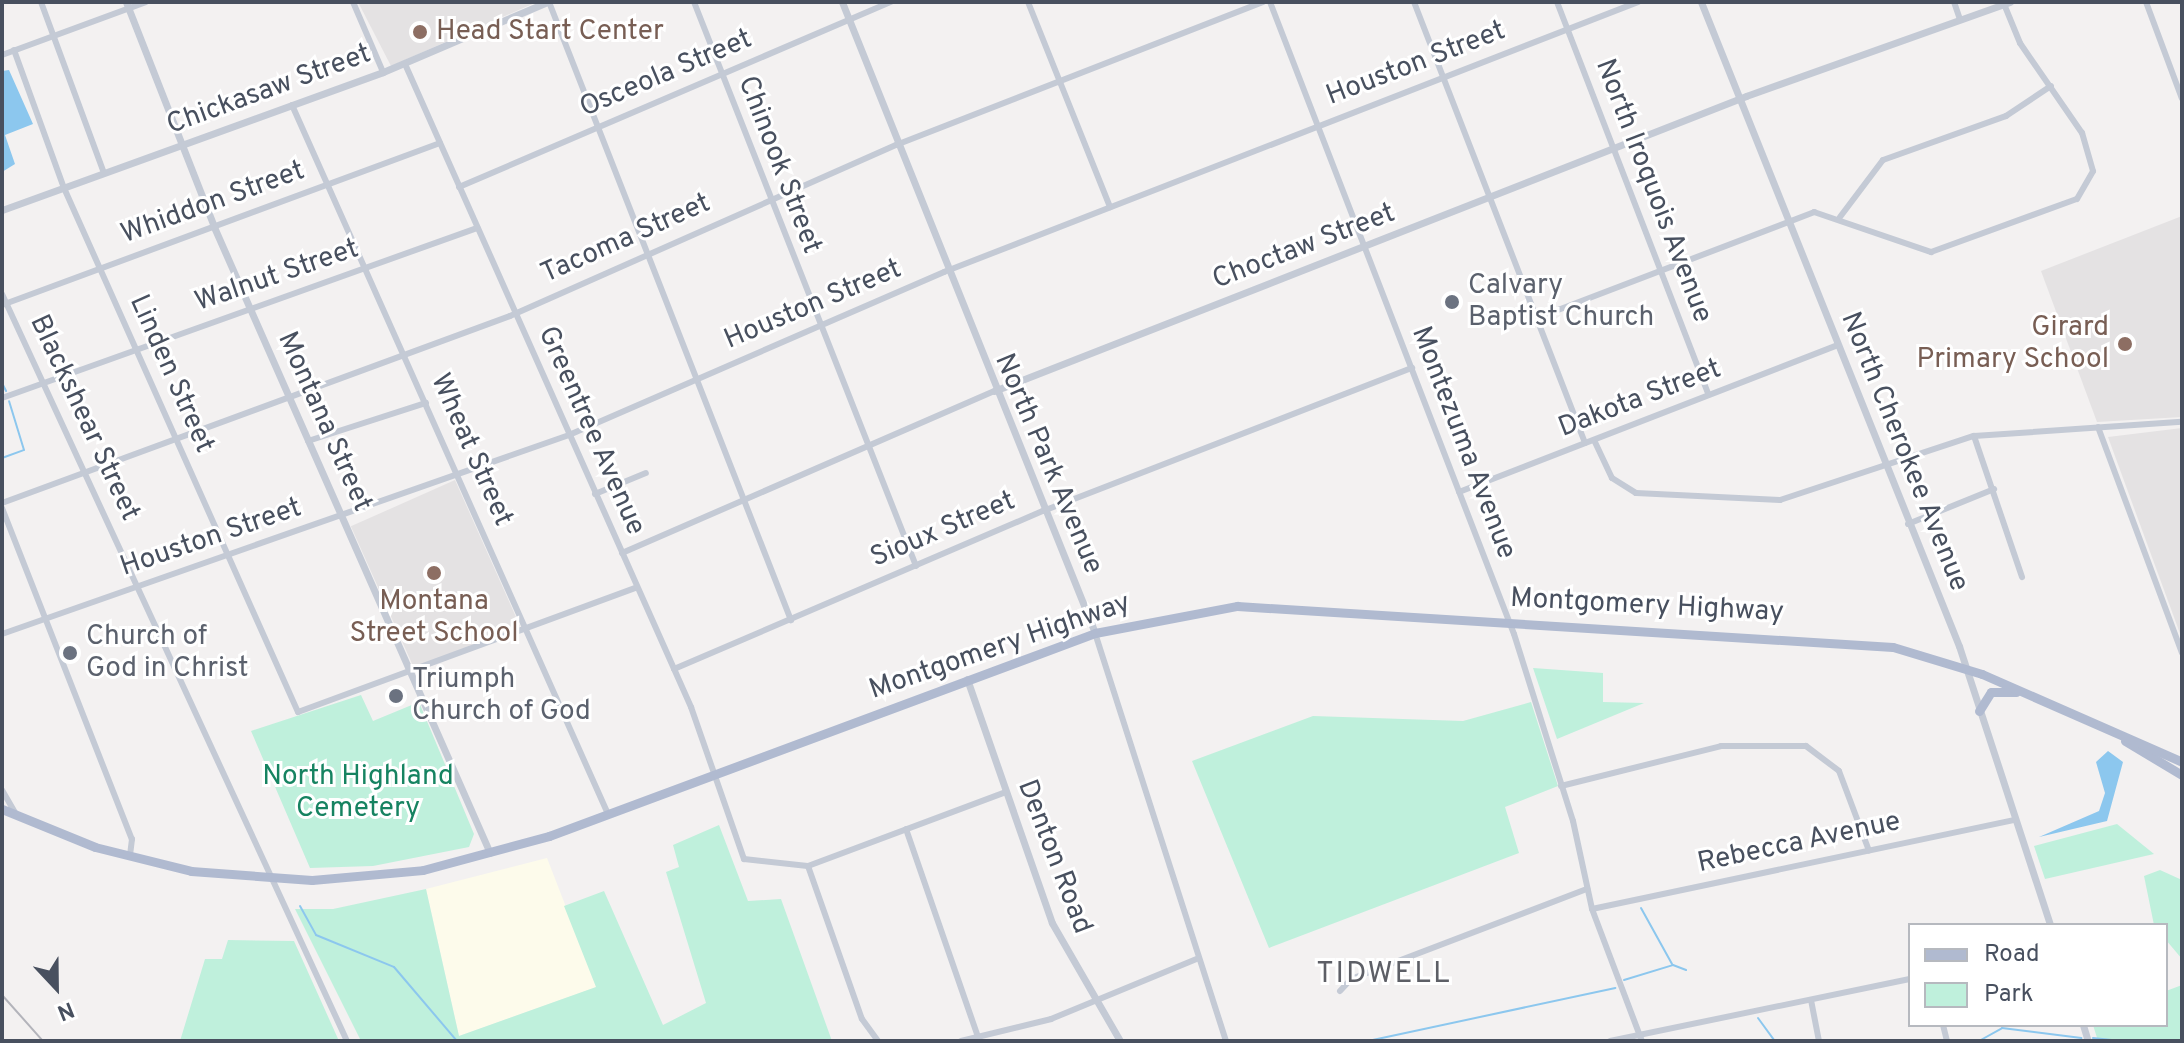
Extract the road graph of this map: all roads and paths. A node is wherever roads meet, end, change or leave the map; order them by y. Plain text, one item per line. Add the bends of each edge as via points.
1 (41, 2) edge
2 (146, 2) edge
3 (353, 2) edge
4 (548, 2) edge
5 (694, 2) edge
6 (842, 2) edge
7 (891, 2) edge
8 (1028, 2) edge
9 (1263, 2) edge
10 (1270, 2) edge
11 (1414, 2) edge
12 (1557, 2) edge
13 (1638, 2) edge
14 (1701, 2) edge
15 (1954, 2) edge
16 (2146, 2) edge
17 (2007, 3) edge
18 (128, 5) edge
19 (848, 19) junction
20 (1960, 19) junction
21 (1567, 29) junction
22 (54, 36) junction
23 (14, 50) junction
24 (2, 55) edge
25 (405, 64) junction
26 (383, 72) junction
27 (721, 74) junction
28 (1444, 77) junction
29 (1060, 82) junction
30 (2051, 86) junction
31 (2182, 99) edge
32 (1739, 100) junction
33 (292, 105) junction
34 (1318, 126) junction
35 (596, 128) junction
36 (440, 143) junction
37 (181, 145) junction
38 (896, 145) junction
39 (1614, 150) junction
40 (104, 173) junction
41 (327, 185) junction
42 (459, 187) junction
43 (64, 188) junction
44 (1491, 198) junction
45 (769, 200) junction
46 (1110, 207) junction
47 (2, 210) edge
48 (1840, 217) junction
49 (1787, 222) junction
50 (214, 227) junction
51 (477, 228) junction
52 (1365, 247) junction
53 (645, 254) junction
54 (100, 268) junction
55 (365, 268) junction
56 (1660, 270) junction
57 (944, 272) junction
58 (2, 294) edge
59 (4, 304) edge
60 (250, 309) junction
61 (514, 313) junction
62 (1537, 318) junction
63 (817, 327) junction
64 (1836, 346) junction
65 (136, 349) junction
66 (406, 356) junction
67 (1412, 368) junction
68 (693, 381) junction
69 (43, 383) junction
70 (994, 391) junction
71 (1709, 395) junction
72 (288, 396) junction
73 (2, 398) edge
74 (426, 403) junction
75 (2182, 422) edge
76 (2098, 427) junction
77 (569, 435) junction
78 (1974, 436) junction
79 (175, 437) junction
80 (1594, 440) junction
81 (308, 441) junction
82 (1585, 443) junction
83 (867, 447) junction
84 (1885, 467) junction
85 (84, 471) junction
86 (456, 472) junction
87 (646, 473) dead end
88 (1994, 489) junction
89 (1459, 492) junction
90 (595, 494) junction
91 (743, 500) junction
92 (2, 506) edge
93 (1043, 511) junction
94 (341, 516) junction
95 (1908, 524) junction
96 (622, 553) junction
97 (228, 555) junction
98 (916, 566) junction
99 (2022, 577) dead end
100 (137, 587) junction
101 (637, 587) junction
102 (44, 619) junction
103 (791, 620) junction
104 (1507, 620) junction
105 (525, 628) junction
106 (1095, 633) junction
107 (2, 634) edge
108 (2182, 653) edge
109 (1965, 668) junction
110 (674, 669) junction
111 (410, 672) junction
112 (967, 679) junction
113 (2023, 693) junction
114 (1979, 711) junction
115 (2125, 741) junction
116 (2182, 762) edge
117 (716, 773) junction
118 (2182, 775) edge
119 (1561, 786) junction
120 (2, 790) edge
121 (1006, 792) junction
122 (2, 809) edge
123 (608, 814) junction
124 (18, 817) junction
125 (2015, 820) junction
126 (906, 829) junction
127 (1869, 851) junction
128 (490, 855) junction
129 (130, 858) junction
130 (808, 866) junction
131 (274, 880) junction
132 (1587, 889) junction
133 (1592, 909) junction
134 (2049, 923) edge
135 (1199, 958) junction
136 (1908, 979) edge
137 (1340, 991) dead end
138 (1092, 998) junction
139 (1811, 1000) junction
140 (978, 1037) junction
141 (1641, 1038) edge
142 (347, 1041) edge
143 (878, 1041) edge
144 (961, 1041) edge
145 (1120, 1041) edge
146 (1226, 1041) edge
147 (1610, 1041) edge
148 (1819, 1041) edge

1 - 22 street
2 - 18 street
3 - 26 street
4 - 25 street, Chickasaw Street
4 - 35 street
5 - 27 street, Chinook Street
6 - 19 street, North Park Avenue
7 - 19 street, Osceola Street
8 - 29 street
9 - 29 street, Tacoma Street
10 - 34 street, Montezuma Avenue
11 - 28 street
12 - 21 street, North Iroquois Avenue
13 - 21 street, Houston Street
14 - 32 street, North Cherokee Avenue
15 - 20 street
16 - 31 street
17 - 20 street, Choctaw Street
17 - 30 street via 2020,43
18 - 22 street
18 - 37 street, Montana Street
19 - 27 street, Osceola Street
19 - 38 street, North Park Avenue
20 - 32 street, Choctaw Street
21 - 28 street, Houston Street
21 - 39 street, North Iroquois Avenue
22 - 23 street
22 - 40 street
23 - 24 street
23 - 43 street, Linden Street
25 - 26 street, Chickasaw Street
25 - 36 street, Greentree Avenue
26 - 33 street, Chickasaw Street
27 - 35 street, Osceola Street
27 - 45 street, Chinook Street
28 - 34 street, Houston Street
28 - 44 street
29 - 38 street, Tacoma Street
29 - 46 street
30 - 48 street via 2006,116 1883,160
30 - 48 street via 2092,163 2088,187 2077,199 1931,252 1897,246
32 - 39 street, Choctaw Street
32 - 49 street, North Cherokee Avenue
33 - 37 street, Chickasaw Street
33 - 41 street, Wheat Street
34 - 46 street, Houston Street
34 - 52 street, Montezuma Avenue
35 - 42 street, Osceola Street
35 - 53 street
36 - 41 street, Whiddon Street
36 - 42 street, Greentree Avenue
37 - 40 street, Chickasaw Street
37 - 50 street, Montana Street
38 - 45 street, Tacoma Street
38 - 57 street, North Park Avenue
39 - 44 street, Choctaw Street
39 - 56 street, North Iroquois Avenue
40 - 43 street, Chickasaw Street
41 - 50 street, Whiddon Street
41 - 55 street, Wheat Street
42 - 51 street, Greentree Avenue
43 - 47 street, Chickasaw Street
43 - 54 street, Linden Street
44 - 52 street, Choctaw Street
44 - 62 street
45 - 53 street, Tacoma Street
45 - 63 street, Chinook Street
46 - 57 street, Houston Street
48 - 49 street via 1814,212
49 - 56 street
49 - 64 street, North Cherokee Avenue
50 - 54 street, Whiddon Street
50 - 60 street, Montana Street
51 - 55 street, Walnut Street
51 - 61 street, Greentree Avenue
52 - 67 street, Montezuma Avenue
52 - 70 street, Choctaw Street
53 - 61 street, Tacoma Street
53 - 68 street
54 - 59 street, Whiddon Street
54 - 65 street, Linden Street
55 - 60 street, Walnut Street
55 - 66 street, Wheat Street
56 - 62 street
56 - 71 street, North Iroquois Avenue
57 - 63 street, Houston Street
57 - 70 street, North Park Avenue
58 - 59 street, Blackshear Street
59 - 69 street, Blackshear Street
60 - 65 street, Walnut Street
60 - 72 street, Montana Street
61 - 66 street, Tacoma Street
61 - 77 street, Greentree Avenue
62 - 82 street
63 - 68 street, Houston Street
63 - 83 street, Chinook Street
64 - 71 street, Dakota Street
64 - 84 street, North Cherokee Avenue
65 - 69 street, Walnut Street
65 - 79 street, Linden Street
66 - 72 street, Tacoma Street
66 - 74 street, Wheat Street
67 - 89 street, Montezuma Avenue
67 - 93 street, Sioux Street
68 - 77 street, Houston Street
68 - 91 street
69 - 73 street, Walnut Street
69 - 85 street, Blackshear Street
70 - 83 street, Choctaw Street
70 - 93 street, North Park Avenue
71 - 80 street, Dakota Street
72 - 79 street, Tacoma Street
72 - 81 street, Montana Street
74 - 81 street
74 - 86 street, Wheat Street
75 - 76 street
76 - 78 street
76 - 108 street
77 - 86 street, Houston Street
77 - 90 street, Greentree Avenue
78 - 84 street
78 - 88 street
79 - 85 street, Tacoma Street
79 - 97 street, Linden Street
80 - 82 street, Dakota Street
80 - 84 street via 1612,478 1645,495 1792,499
81 - 94 street, Montana Street
82 - 89 street, Dakota Street
83 - 91 street, Choctaw Street
83 - 98 street, Chinook Street
84 - 95 street, North Cherokee Avenue
85 - 92 street, Tacoma Street
85 - 100 street, Blackshear Street
86 - 94 street, Houston Street
86 - 105 street, Wheat Street
87 - 90 street
88 - 95 street
88 - 99 street
89 - 104 street, Montezuma Avenue
90 - 96 street, Greentree Avenue
91 - 96 street, Choctaw Street
91 - 103 street
92 - 102 street
93 - 98 street, Sioux Street
93 - 106 street, North Park Avenue
94 - 97 street, Houston Street
94 - 111 street, Montana Street
95 - 109 street, North Cherokee Avenue
96 - 101 street, Greentree Avenue
97 - 100 street, Houston Street
97 - 111 street, Linden Street via 298,712
98 - 103 street, Sioux Street
100 - 102 street, Houston Street
100 - 131 street, Blackshear Street
101 - 105 street
101 - 110 street, Greentree Avenue
102 - 107 street, Houston Street
102 - 129 street via 132,839
103 - 110 street, Sioux Street
104 - 106 main road, Montgomery Highway via 1237,606
104 - 109 main road, Montgomery Highway via 1865,642
104 - 119 street, Montezuma Avenue
105 - 111 street
105 - 123 street, Wheat Street
106 - 112 main road, Montgomery Highway
106 - 135 street, North Park Avenue
109 - 113 main road, Montgomery Highway
109 - 114 street, North Cherokee Avenue
110 - 117 street, Greentree Avenue
111 - 128 street, Montana Street
112 - 117 main road, Montgomery Highway
112 - 121 street, Denton Road
113 - 114 main road via 1991,692
113 - 115 main road, Montgomery Highway
114 - 125 street, North Cherokee Avenue
115 - 116 main road, Montgomery Highway
115 - 118 main road, Montgomery Highway
117 - 123 main road, Montgomery Highway
117 - 130 street, Greentree Avenue via 745,860
119 - 127 street via 1721,746 1806,746 1839,771
119 - 132 street, Montezuma Avenue
120 - 124 street
121 - 126 street
121 - 138 street, Denton Road via 1052,923
122 - 124 main road, Montgomery Highway
123 - 128 main road, Montgomery Highway
124 - 129 main road, Montgomery Highway
125 - 127 street, Rebecca Avenue
125 - 134 street, North Cherokee Avenue
126 - 130 street
126 - 140 street
127 - 133 street, Rebecca Avenue
128 - 131 main road, Montgomery Highway via 396,874
129 - 131 main road, Montgomery Highway
130 - 143 street via 862,1019
131 - 142 street, Blackshear Street
132 - 133 street, Montezuma Avenue
132 - 137 street via 1351,979
133 - 141 street, Montezuma Avenue
135 - 138 street
135 - 146 street, North Park Avenue
136 - 139 street
138 - 140 street via 1051,1019
138 - 145 street, Denton Road
139 - 141 street
139 - 148 street
140 - 144 street
141 - 147 street

